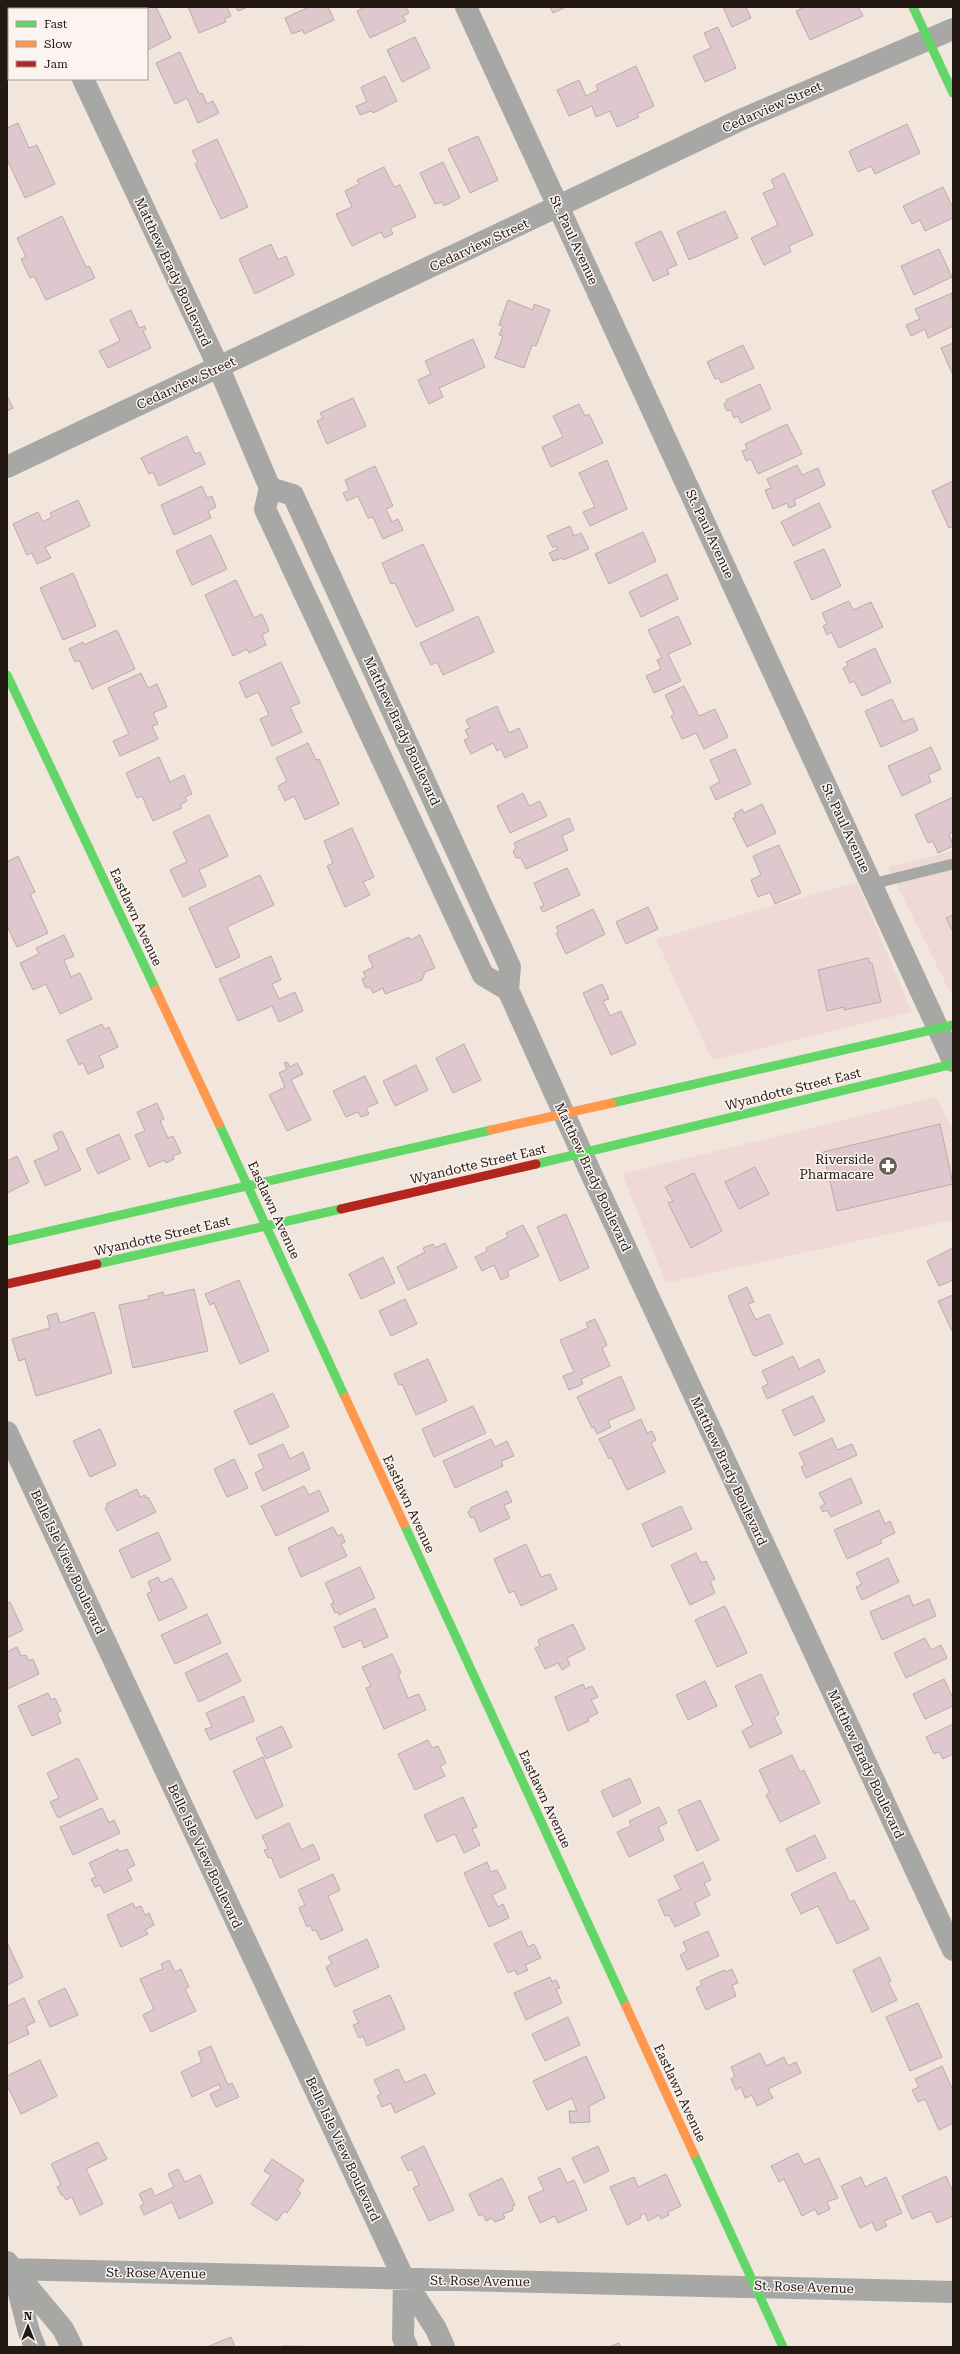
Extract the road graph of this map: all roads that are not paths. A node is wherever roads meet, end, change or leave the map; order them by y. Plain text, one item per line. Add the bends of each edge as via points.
1 (466, 7) edge
2 (913, 7) edge
3 (953, 29) edge
4 (928, 40) junction
5 (83, 80) edge
6 (953, 93) edge
7 (559, 207) junction
8 (219, 368) junction
9 (7, 467) edge
10 (270, 488) junction
11 (7, 675) edge
12 (953, 864) edge
13 (872, 884) junction
14 (508, 990) junction
15 (945, 1027) edge
16 (953, 1062) edge
17 (564, 1114) junction
18 (582, 1154) junction
19 (248, 1186) junction
20 (266, 1226) junction
21 (7, 1241) edge
22 (7, 1284) edge
23 (7, 1432) edge
24 (953, 1950) edge
25 (9, 2267) edge
26 (404, 2279) junction
27 (754, 2286) junction
28 (953, 2292) edge
29 (35, 2347) edge
30 (72, 2347) edge
31 (407, 2347) edge
32 (444, 2347) edge
33 (783, 2347) edge

1 - 7 street, St. Paul Avenue
2 - 4 street
3 - 4 street, Cedarview Street
4 - 6 street
4 - 7 street, Cedarview Street via 738,121
5 - 8 street, Matthew Brady Boulevard
7 - 8 street, Cedarview Street
7 - 13 street, St. Paul Avenue
8 - 9 street, Cedarview Street
8 - 10 street, Matthew Brady Boulevard
10 - 14 street via 265,509 483,975
10 - 14 street, Matthew Brady Boulevard via 293,495 510,967
11 - 19 street, Eastlawn Avenue
12 - 13 lane
13 - 15 street, St. Paul Avenue
14 - 17 street, Matthew Brady Boulevard
15 - 16 street, St. Paul Avenue
15 - 17 street, Wyandotte Street East
16 - 18 street, Wyandotte Street East
17 - 18 street, Matthew Brady Boulevard
17 - 19 street, Wyandotte Street East
18 - 20 street, Wyandotte Street East
18 - 24 street, Matthew Brady Boulevard
19 - 20 street, Eastlawn Avenue
19 - 21 street, Wyandotte Street East
20 - 22 street, Wyandotte Street East
20 - 27 street, Eastlawn Avenue
23 - 26 street, Belle Isle View Boulevard
25 - 26 street, St. Rose Avenue
25 - 29 street via 28,2332
25 - 30 street via 63,2329
26 - 27 street, St. Rose Avenue
26 - 31 street, Belle Isle View Boulevard via 403,2338
26 - 32 street, Belle Isle View Boulevard via 436,2329
27 - 28 street, St. Rose Avenue
27 - 33 street, Eastlawn Avenue

